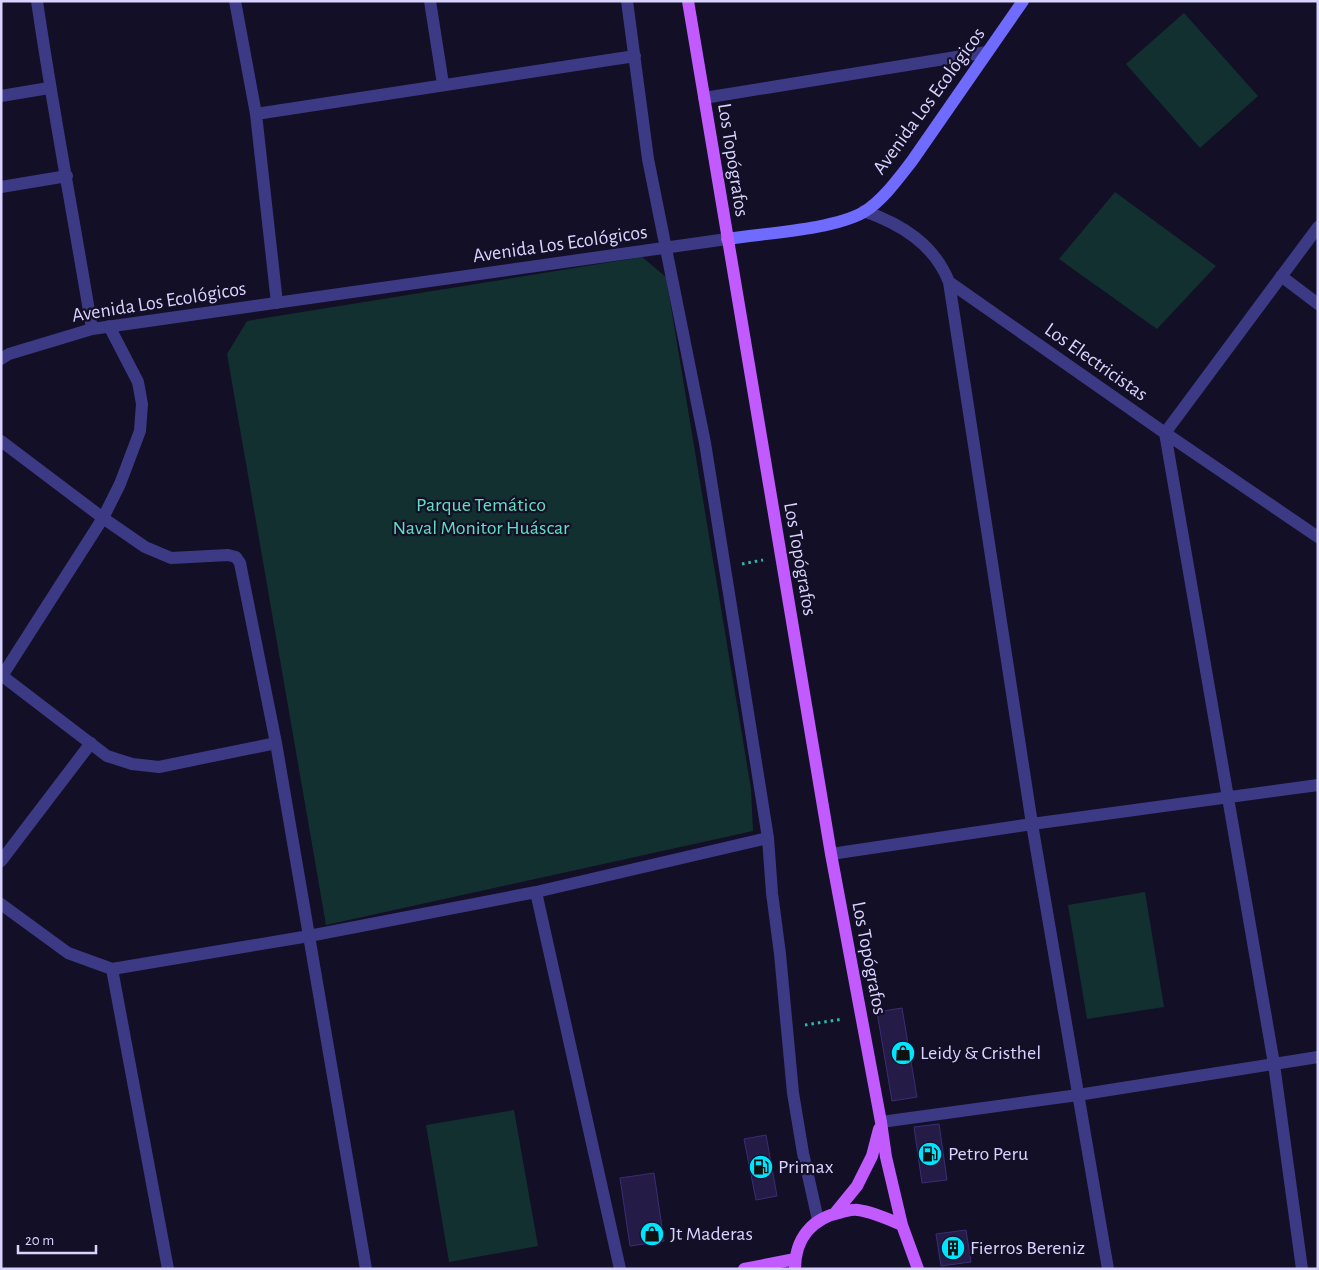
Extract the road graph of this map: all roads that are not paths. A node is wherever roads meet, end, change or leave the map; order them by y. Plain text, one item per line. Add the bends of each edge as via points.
1 (37, 1) edge
2 (235, 1) edge
3 (430, 1) edge
4 (627, 1) edge
5 (688, 1) edge
6 (1024, 1) edge
7 (987, 52) junction
8 (635, 56) junction
9 (443, 84) junction
10 (49, 88) junction
11 (1, 96) edge
12 (704, 98) junction
13 (256, 114) junction
14 (67, 176) junction
15 (1, 187) edge
16 (864, 211) junction
17 (1318, 227) edge
18 (727, 239) junction
19 (665, 248) junction
20 (1281, 276) junction
21 (949, 282) junction
22 (277, 303) junction
23 (1318, 304) edge
24 (109, 326) junction
25 (92, 329) junction
26 (4, 354) edge
27 (1165, 433) junction
28 (1, 441) edge
29 (103, 518) junction
30 (1318, 537) edge
31 (2, 676) edge
32 (91, 743) junction
33 (276, 743) junction
34 (1318, 785) edge
35 (1228, 797) junction
36 (1032, 824) junction
37 (768, 838) junction
38 (831, 854) junction
39 (1, 861) edge
40 (536, 892) junction
41 (1, 904) edge
42 (309, 936) junction
43 (112, 970) junction
44 (1318, 1057) edge
45 (1274, 1064) junction
46 (1078, 1096) junction
47 (882, 1122) junction
48 (835, 1213) junction
49 (818, 1220) junction
50 (902, 1225) junction
51 (795, 1264) edge
52 (773, 1266) edge
53 (168, 1269) edge
54 (366, 1269) edge
55 (620, 1269) edge
56 (744, 1269) edge
57 (918, 1269) edge
58 (1108, 1269) edge
59 (1302, 1269) edge

1 - 10 street
2 - 13 street
3 - 9 street
4 - 8 street
5 - 12 main road, Los Topógrafos
6 - 7 main road, Avenida Los Ecológicos
7 - 12 street
7 - 16 main road, Avenida Los Ecológicos via 906,168
8 - 9 street
8 - 19 street via 648,159
9 - 13 street
10 - 11 street
10 - 14 street
12 - 18 main road, Los Topógrafos
13 - 22 street
14 - 15 street
14 - 25 street
16 - 18 main road, Avenida Los Ecológicos via 822,226
16 - 21 street, Los Electricistas via 909,233 943,266
17 - 20 street
18 - 19 street, Avenida Los Ecológicos
18 - 38 main road, Los Topógrafos
19 - 22 street, Avenida Los Ecológicos
19 - 37 street via 705,443
20 - 23 street
20 - 27 street
21 - 27 street, Los Electricistas
21 - 36 street
22 - 24 street, Avenida Los Ecológicos
24 - 25 street, Avenida Los Ecológicos
24 - 29 street via 138,382 142,404 140,432
25 - 26 street, Avenida Los Ecológicos
27 - 30 street, Los Electricistas
27 - 35 street
28 - 29 street
29 - 31 street
29 - 33 street via 145,547 171,558 236,557 240,563
31 - 32 street
32 - 33 street via 108,756 132,764 159,767
32 - 39 street
33 - 42 street
34 - 35 street
35 - 36 street
35 - 45 street
36 - 38 street
36 - 46 street
37 - 40 street
37 - 49 street via 794,1102
38 - 47 main road, Los Topógrafos
40 - 42 street
40 - 55 street
41 - 43 street via 68,953
42 - 43 street
42 - 54 street
43 - 53 street
44 - 45 street
45 - 46 street
45 - 59 street
46 - 47 street
46 - 58 street
47 - 48 main road, Los Topógrafos via 872,1156 857,1186
47 - 50 main road, Los Topógrafos via 886,1157
48 - 49 main road
48 - 50 main road via 856,1209
49 - 51 main road via 801,1238
50 - 57 main road, Los Topógrafos
51 - 52 main road
52 - 56 main road

